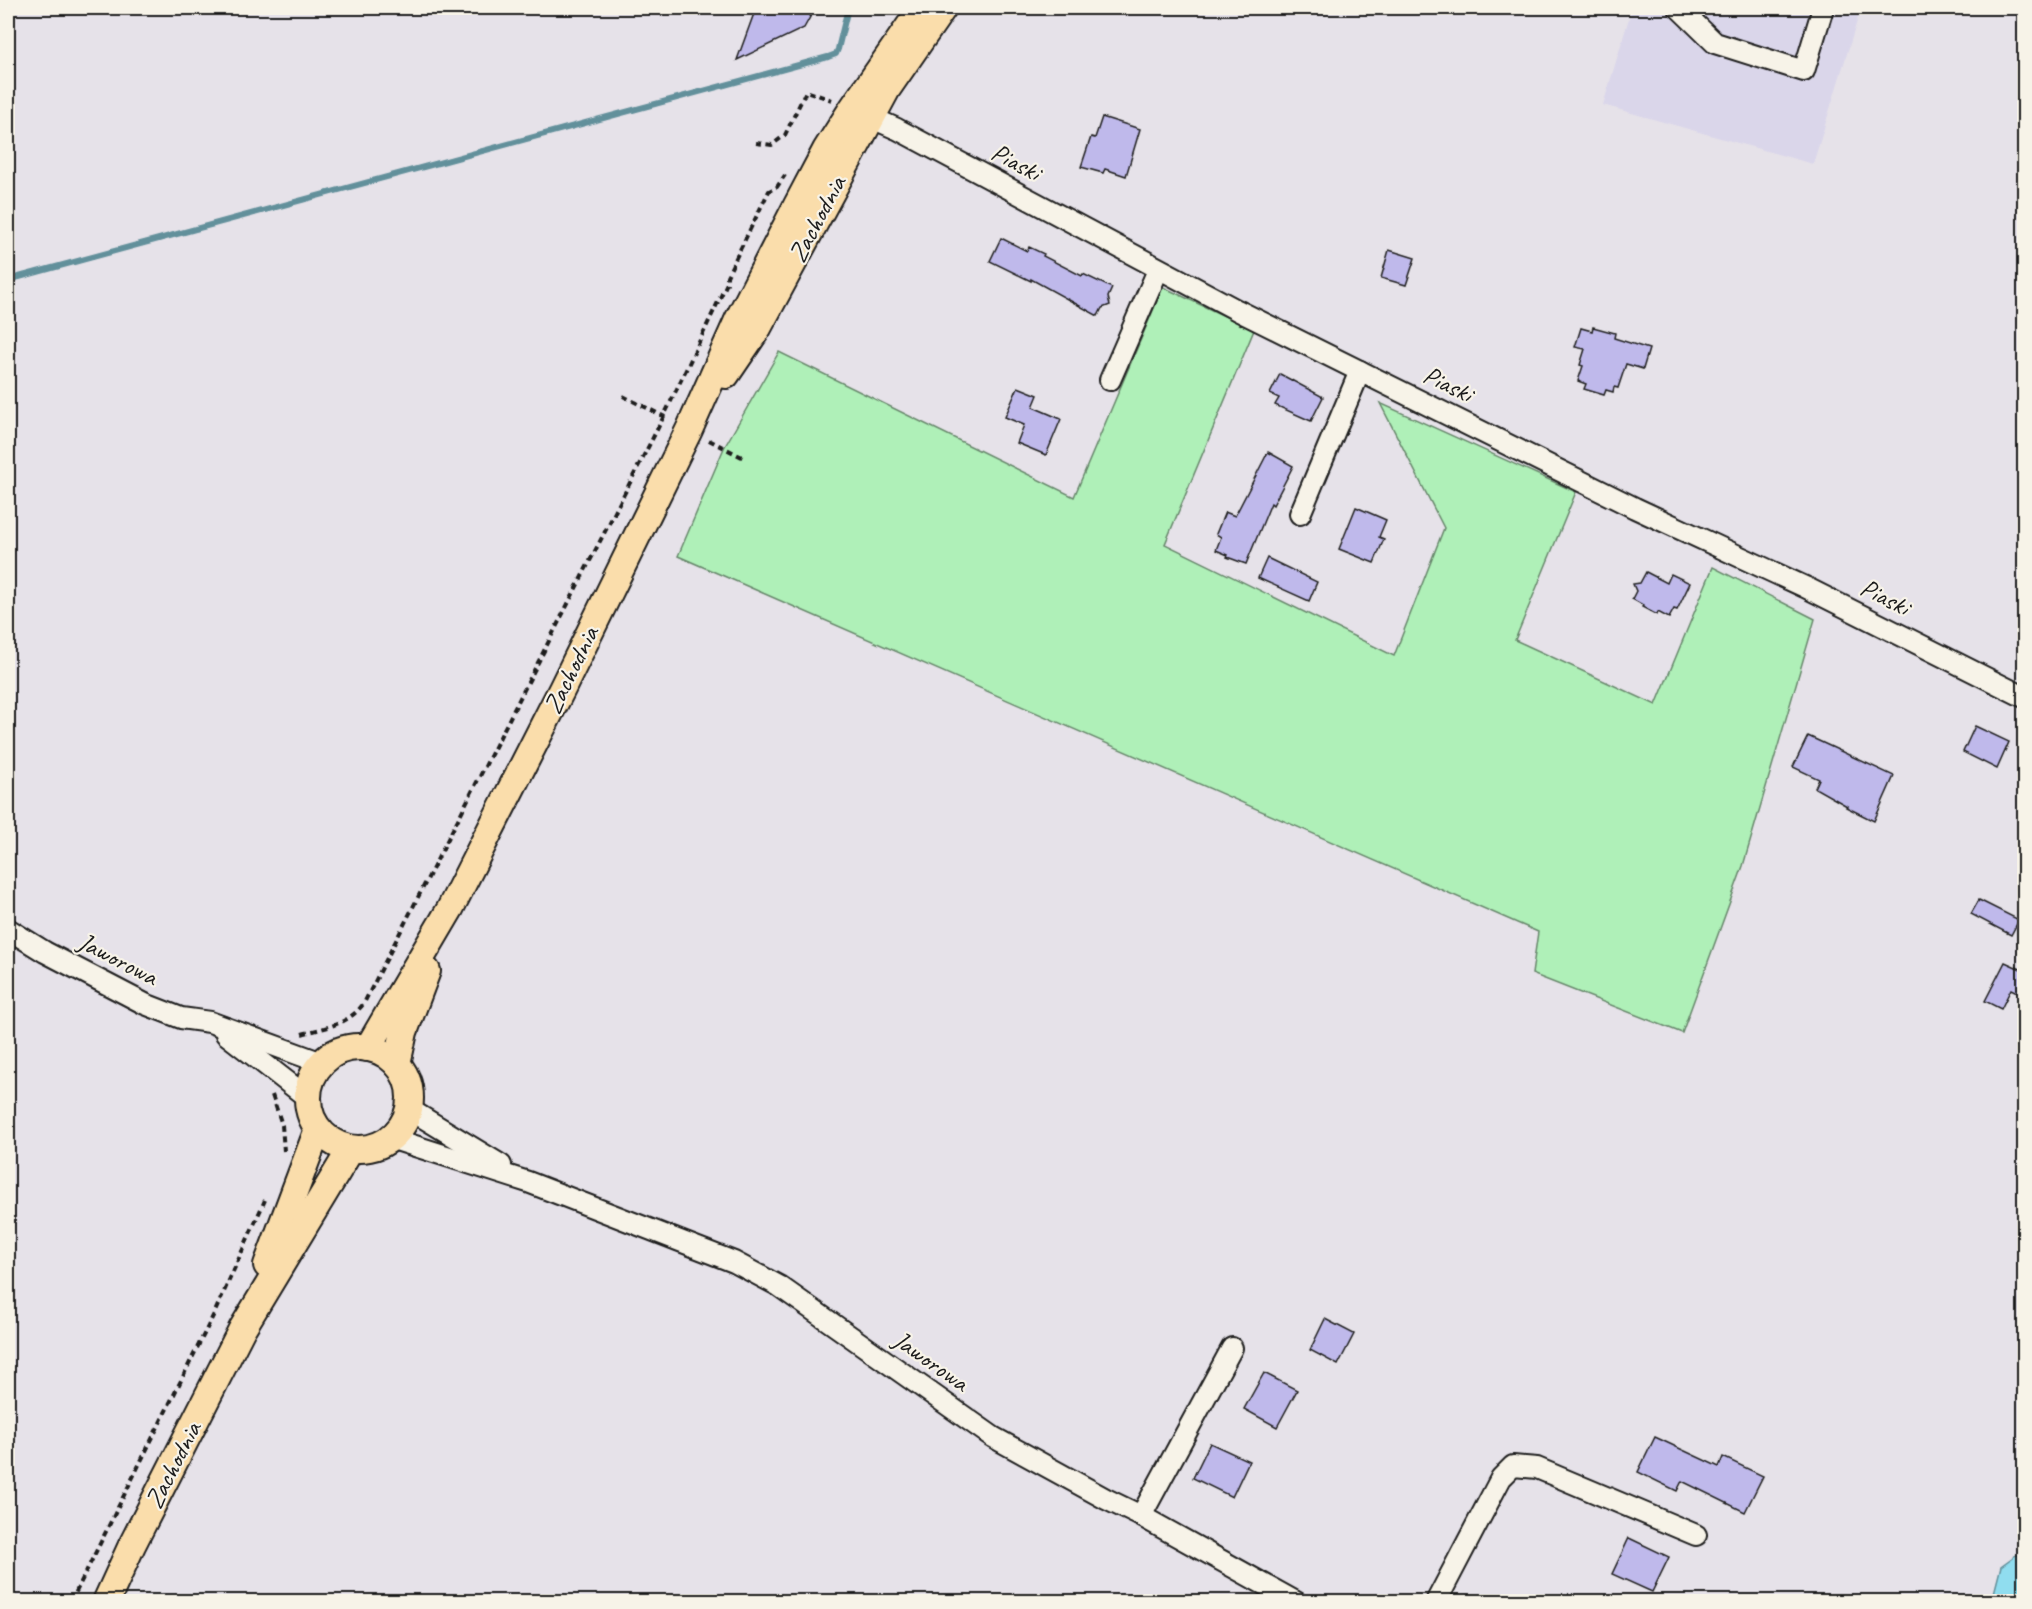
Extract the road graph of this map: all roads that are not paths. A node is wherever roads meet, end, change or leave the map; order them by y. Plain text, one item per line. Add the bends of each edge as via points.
1 (922, 8) edge
2 (943, 8) edge
3 (1679, 8) edge
4 (1823, 8) edge
5 (862, 113) junction
6 (1158, 270) junction
7 (1360, 371) junction
8 (1110, 380) dead end
9 (1300, 514) dead end
10 (2025, 697) edge
11 (450, 909) junction
12 (8, 929) edge
13 (210, 1022) junction
14 (368, 1048) junction
15 (322, 1063) junction
16 (397, 1064) junction
17 (308, 1098) junction
18 (409, 1109) junction
19 (318, 1129) junction
20 (390, 1138) junction
21 (351, 1149) junction
22 (528, 1182) junction
23 (242, 1329) junction
24 (1232, 1348) dead end
25 (1141, 1516) junction
26 (1696, 1535) dead end
27 (106, 1602) edge
28 (1296, 1602) edge
29 (1436, 1602) edge

1 - 5 main road, Zachodnia
2 - 5 main road, Zachodnia via 887,89
3 - 4 street via 1715,43 1804,71
5 - 6 street, Piaski
5 - 11 main road, Zachodnia via 758,328 689,430
6 - 7 street, Piaski
6 - 8 street
7 - 9 street
7 - 10 street, Piaski
11 - 14 main road, Zachodnia
11 - 16 main road, Zachodnia via 404,1032
12 - 13 street, Jaworowa via 145,1004 181,1018
13 - 15 street, Jaworowa
13 - 17 street, Jaworowa
14 - 15 main road via 335,1053
14 - 16 main road
15 - 17 main road via 313,1075
16 - 18 main road via 405,1077
17 - 19 main road
18 - 20 main road
18 - 22 street, Jaworowa
19 - 21 main road via 338,1145
19 - 23 main road, Zachodnia
20 - 21 main road via 365,1149
20 - 22 street, Jaworowa
21 - 23 main road, Zachodnia
22 - 25 street, Jaworowa via 734,1262 779,1286 993,1437
23 - 27 main road, Zachodnia
24 - 25 street
25 - 28 street, Jaworowa
26 - 29 street via 1537,1468 1513,1466 1501,1478

